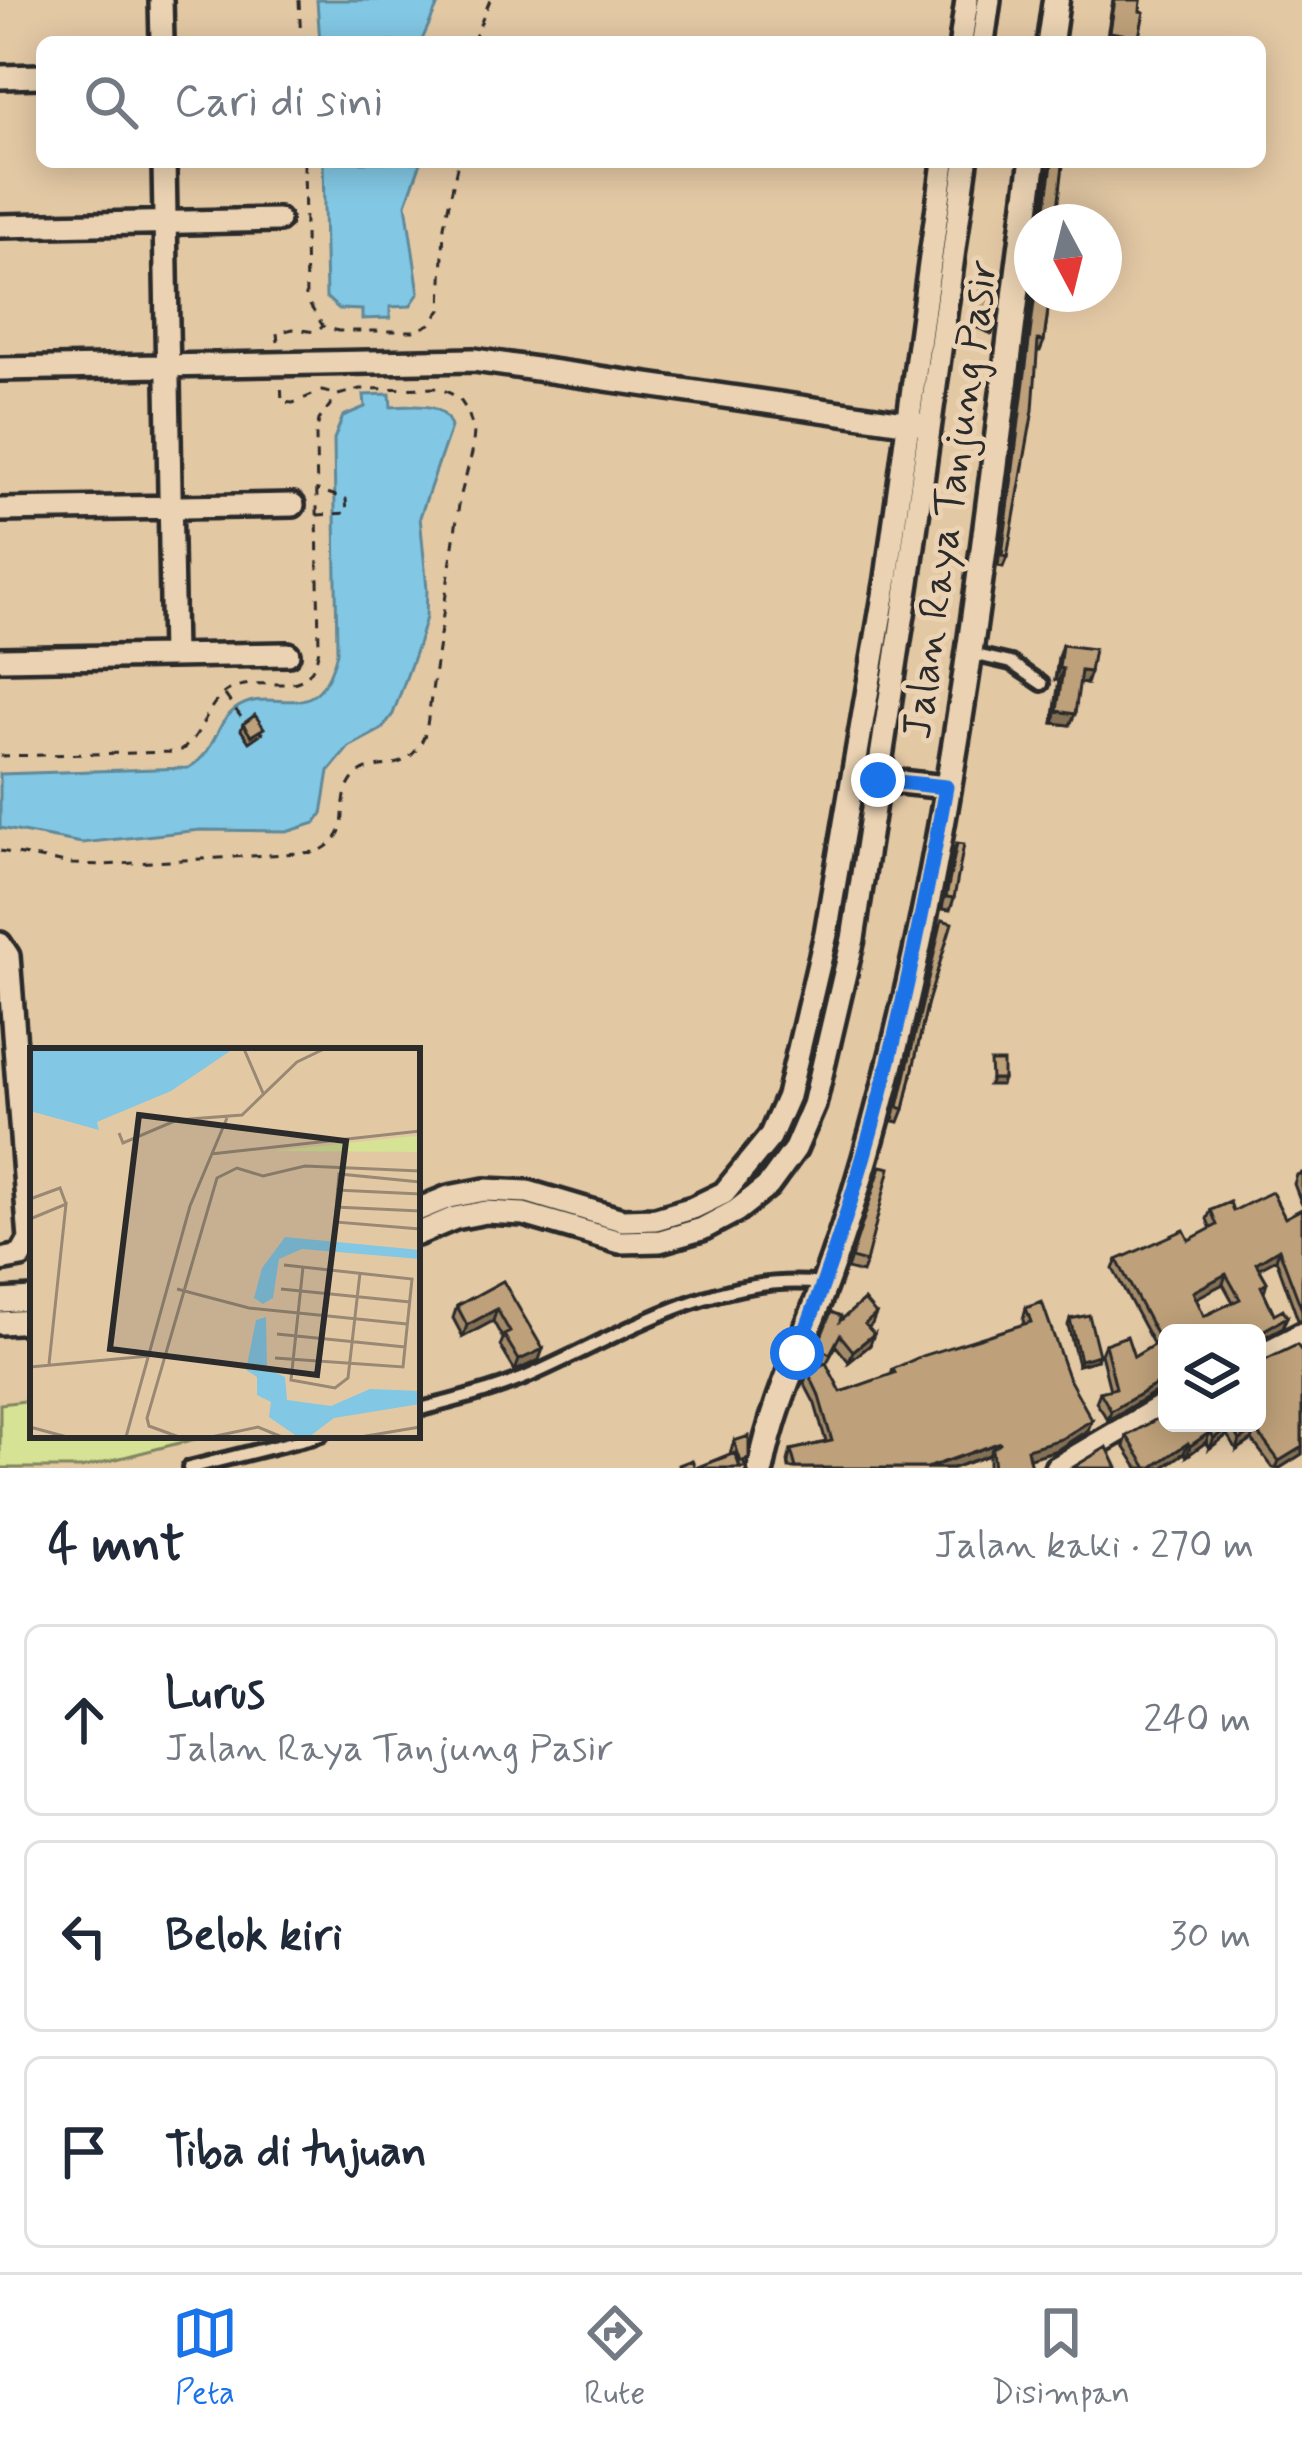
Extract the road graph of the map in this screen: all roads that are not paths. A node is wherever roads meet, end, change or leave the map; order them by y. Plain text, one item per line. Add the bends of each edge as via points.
1 (161, 0) edge
2 (967, 0) edge
3 (989, 0) edge
4 (1056, 0) edge
5 (162, 36) edge
6 (962, 36) edge
7 (984, 36) edge
8 (1051, 36) edge
9 (36, 76) edge
10 (0, 77) edge
11 (164, 168) edge
12 (943, 168) edge
13 (966, 168) edge
14 (1032, 168) edge
15 (278, 220) dead end
16 (165, 222) junction
17 (0, 226) edge
18 (168, 365) junction
19 (0, 369) edge
20 (919, 424) junction
21 (293, 505) dead end
22 (170, 507) junction
23 (0, 510) edge
24 (969, 653) junction
25 (288, 654) dead end
26 (172, 656) junction
27 (0, 659) edge
28 (1042, 683) dead end
29 (853, 777) junction
30 (878, 780) junction
31 (946, 787) junction
32 (0, 944) edge
33 (8, 1051) edge
34 (23, 1155) junction
35 (0, 1157) edge
36 (420, 1209) edge
37 (420, 1233) edge
38 (3, 1260) edge
39 (825, 1285) junction
40 (30, 1299) edge
41 (0, 1301) edge
42 (30, 1321) edge
43 (0, 1323) edge
44 (1302, 1334) edge
45 (1266, 1352) edge
46 (1158, 1408) edge
47 (420, 1409) edge
48 (309, 1438) edge
49 (190, 1468) edge
50 (761, 1468) edge
51 (1056, 1468) edge

1 - 5 street
2 - 6 street
3 - 7 street
4 - 8 street
9 - 10 street
11 - 16 street
12 - 20 street
13 - 20 street
14 - 24 street, Jalan Raya Tanjung Pasir
15 - 16 street
16 - 17 street
16 - 18 street
18 - 19 street
18 - 20 street via 475,360
18 - 22 street
20 - 29 street
20 - 30 street
21 - 22 street
22 - 23 street
22 - 26 street
24 - 28 lane via 1011,663
24 - 31 street, Jalan Raya Tanjung Pasir
25 - 26 street
26 - 27 street
29 - 30 street
29 - 36 street via 788,1096 770,1137 724,1193 656,1219 622,1220 528,1192 484,1190
30 - 31 street
30 - 37 street via 853,939 814,1105 796,1149 768,1186 701,1229 660,1241 620,1242 524,1214 486,1212
31 - 39 street, Jalan Raya Tanjung Pasir via 904,1008
32 - 33 street via 8,956
33 - 34 street
34 - 35 street
34 - 38 street via 30,1240 21,1256
39 - 47 lane via 789,1280 672,1308 520,1380
39 - 50 street, Jalan Raya Tanjung Pasir
40 - 41 street
42 - 43 street
44 - 45 street
46 - 51 street
48 - 49 lane

